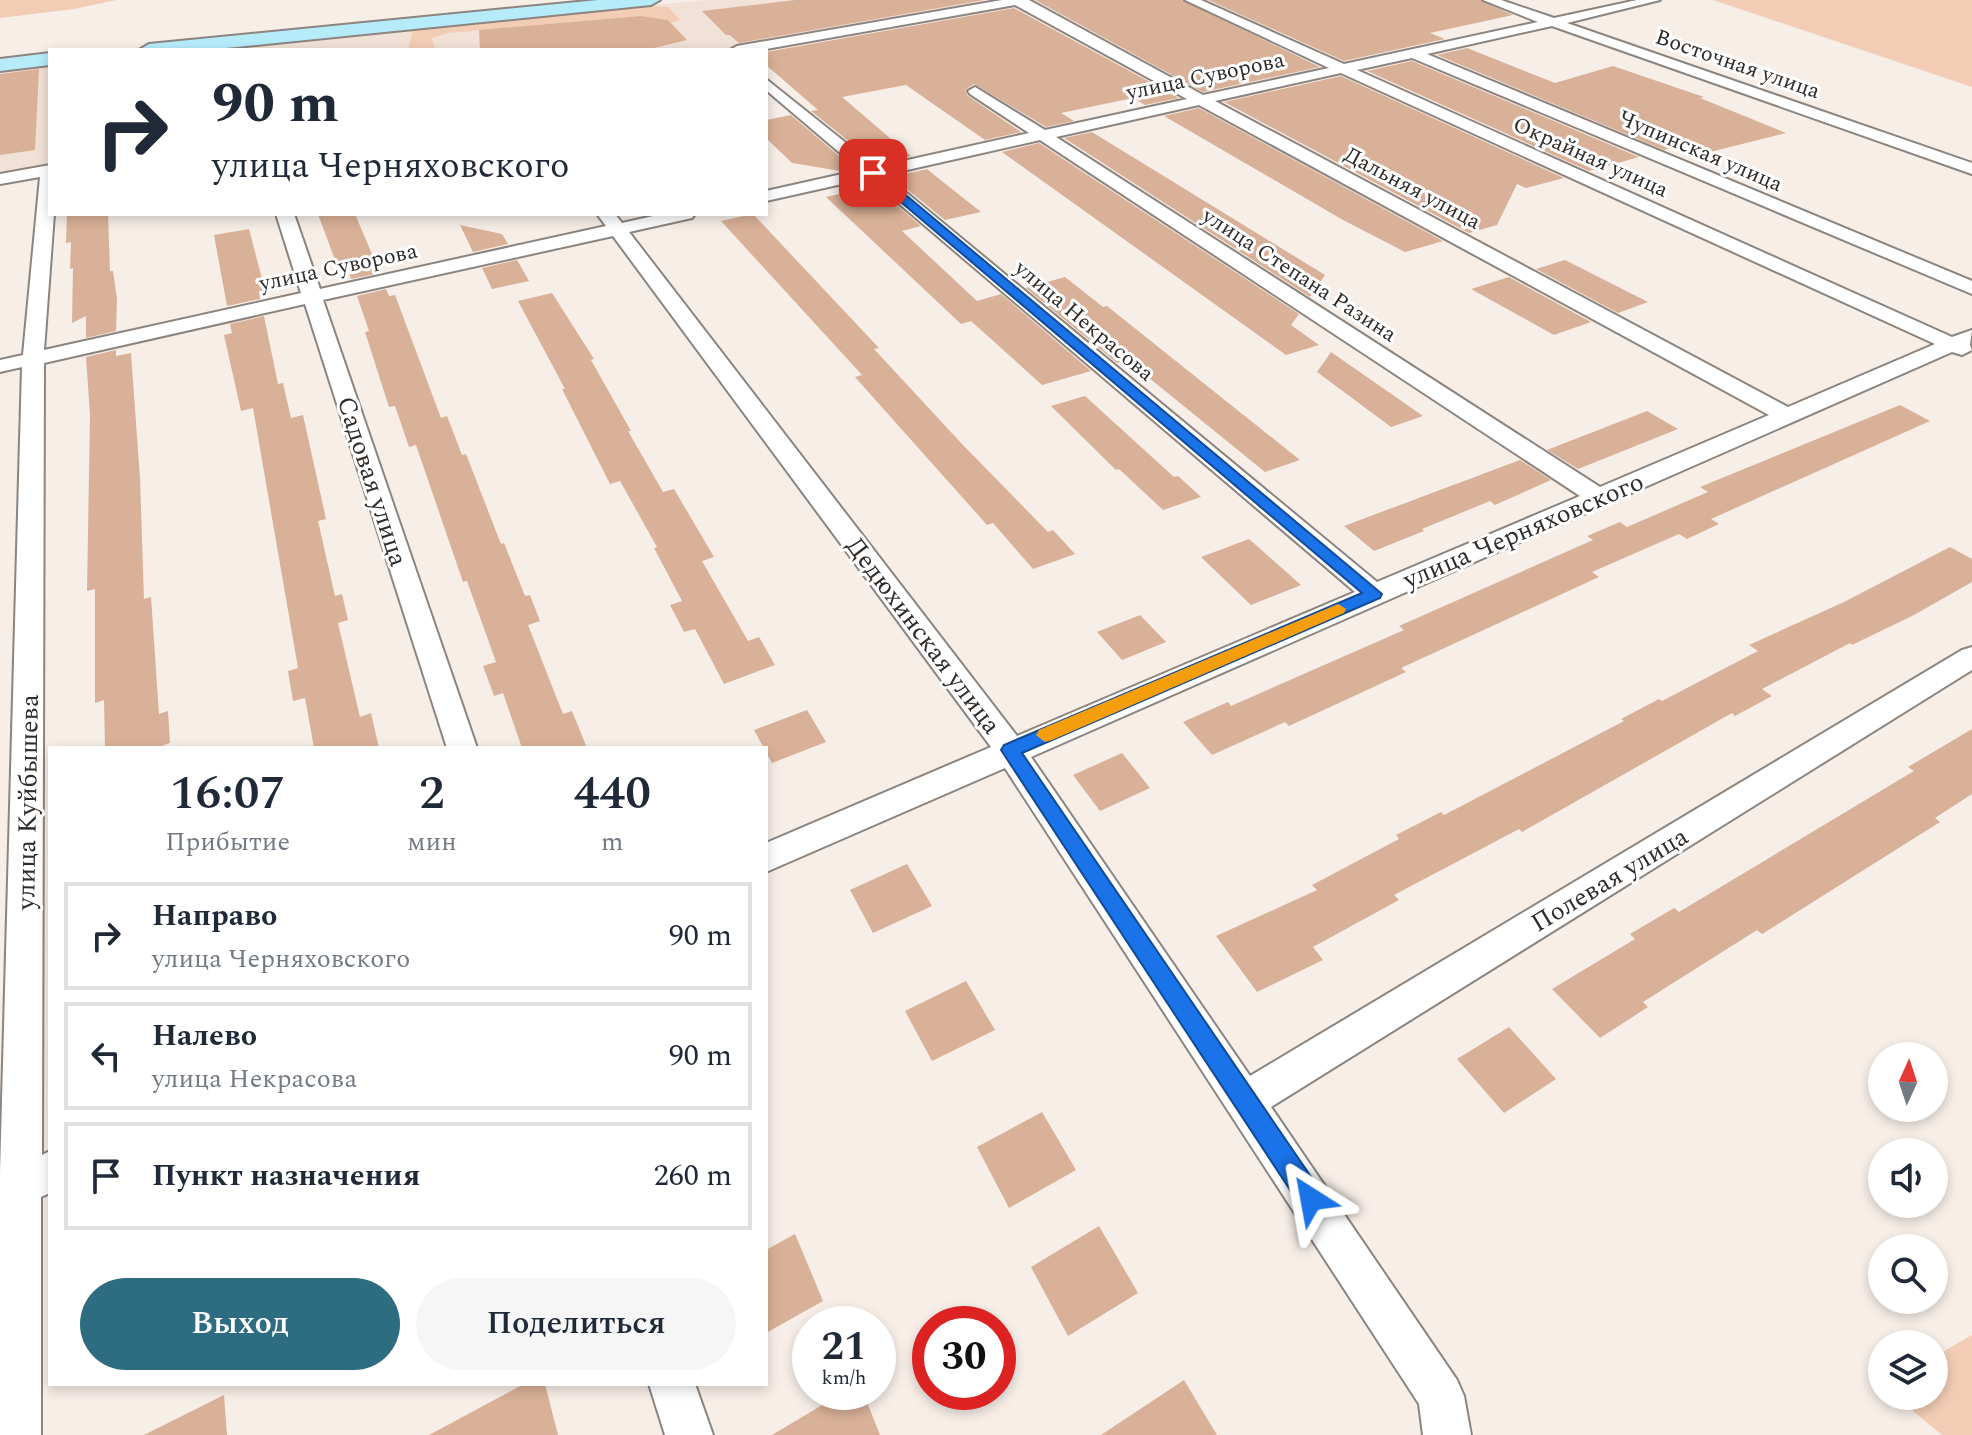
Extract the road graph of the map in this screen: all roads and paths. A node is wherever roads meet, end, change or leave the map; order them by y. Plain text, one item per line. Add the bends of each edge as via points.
1 (651, 0) edge
2 (1023, 0) edge
3 (1191, 0) edge
4 (1489, 0) edge
5 (1654, 0) edge
6 (1017, 1) edge
7 (1556, 22) junction
8 (169, 48) edge
9 (748, 48) edge
10 (1413, 53) junction
11 (48, 59) edge
12 (0, 65) edge
13 (1344, 68) junction
14 (768, 85) edge
15 (975, 91) dead end
16 (1202, 100) junction
17 (1043, 135) junction
18 (1972, 169) edge
19 (48, 170) edge
20 (873, 173) junction
21 (0, 179) edge
22 (48, 182) edge
23 (768, 196) edge
24 (286, 216) edge
25 (668, 216) edge
26 (612, 222) edge
27 (1972, 288) edge
28 (312, 297) junction
29 (1965, 345) edge
30 (33, 358) junction
31 (0, 366) edge
32 (1787, 416) junction
33 (1599, 497) junction
34 (1374, 594) junction
35 (1972, 657) edge
36 (461, 746) edge
37 (1010, 750) junction
38 (768, 857) edge
39 (1245, 1101) junction
40 (24, 1184) edge
41 (673, 1386) edge
42 (17, 1435) edge
43 (689, 1435) edge
44 (1447, 1435) edge

1 - 8 main road
2 - 6 street
3 - 13 street, Окрайная улица
4 - 7 street, Восточная улица
5 - 7 street, улица Суворова
6 - 9 street
6 - 16 street, Дальняя улица
7 - 10 street, улица Суворова
7 - 18 street, Восточная улица
10 - 13 street, улица Суворова
10 - 27 street, Чупинская улица
11 - 12 main road
13 - 16 street, улица Суворова
13 - 29 street, Окрайная улица
14 - 20 street, улица Некрасова
15 - 17 street, улица Степана Разина
16 - 17 street, улица Суворова
16 - 32 street, Дальняя улица
17 - 20 street, улица Суворова
17 - 33 street, улица Степана Разина
19 - 21 street
20 - 23 street, улица Суворова
20 - 34 street, улица Некрасова
22 - 30 street, улица Куйбышева
24 - 28 street, Садовая улица
25 - 26 street, улица Суворова
26 - 28 street, улица Суворова
26 - 37 street, Дедюхинская улица
28 - 30 street, улица Суворова
28 - 36 street, Садовая улица
29 - 32 street, улица Черняховского
30 - 31 street, улица Суворова
30 - 40 street, улица Куйбышева
32 - 33 street, улица Черняховского
33 - 34 street, улица Черняховского
34 - 37 street, улица Черняховского
35 - 39 street, Полевая улица
37 - 38 street, улица Черняховского
37 - 39 street, Дедюхинская улица
39 - 44 street, Дедюхинская улица via 1441,1396
40 - 42 street, улица Куйбышева
41 - 43 street

